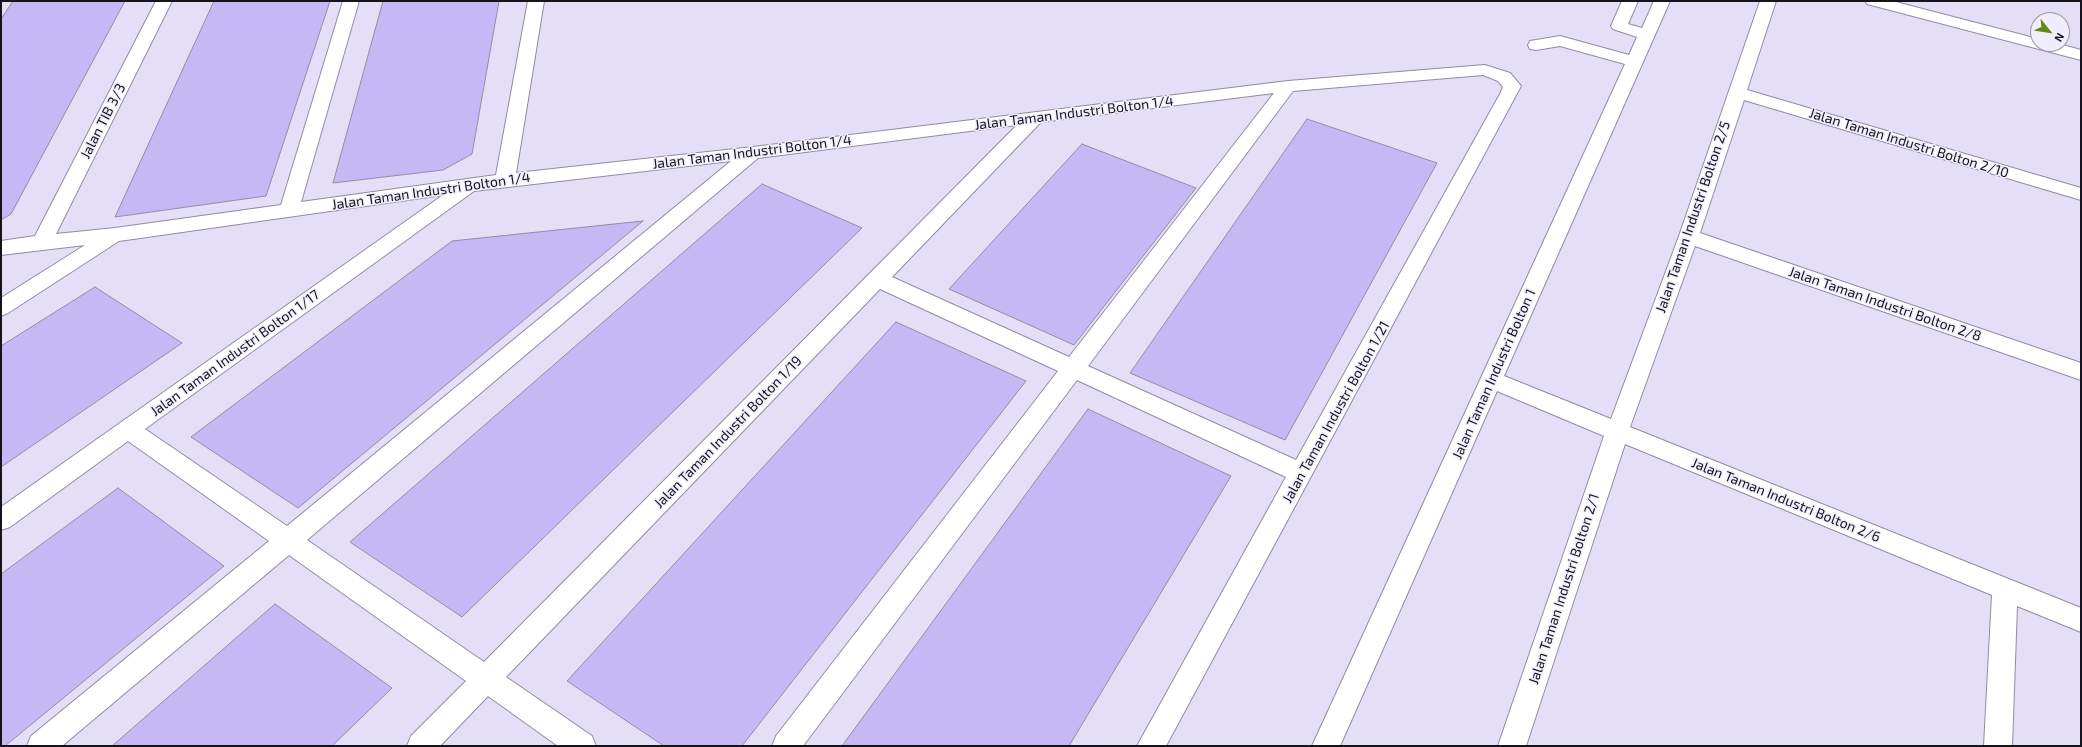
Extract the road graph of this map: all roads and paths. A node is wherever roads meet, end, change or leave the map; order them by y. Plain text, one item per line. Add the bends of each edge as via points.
1 (164, 1) edge
2 (351, 1) edge
3 (536, 1) edge
4 (1630, 1) edge
5 (1662, 1) edge
6 (1768, 1) edge
7 (1873, 1) edge
8 (1647, 35) junction
9 (2030, 42) edge
10 (1536, 45) dead end
11 (2070, 52) edge
12 (2081, 55) edge
13 (1635, 62) junction
14 (1504, 78) joint
15 (1288, 86) junction
16 (1736, 92) junction
17 (1035, 118) junction
18 (753, 153) junction
19 (505, 180) junction
20 (469, 185) junction
21 (2081, 194) edge
22 (289, 210) junction
23 (115, 235) junction
24 (1688, 236) junction
25 (42, 242) junction
26 (1, 248) edge
27 (877, 279) junction
28 (1, 308) edge
29 (1073, 368) junction
30 (2081, 372) edge
31 (1492, 380) junction
32 (128, 429) junction
33 (1617, 432) junction
34 (1302, 473) junction
35 (1, 520) edge
36 (288, 540) junction
37 (2004, 588) junction
38 (2081, 620) edge
39 (487, 679) junction
40 (41, 746) edge
41 (421, 746) edge
42 (582, 746) edge
43 (786, 746) edge
44 (1151, 746) edge
45 (1326, 746) edge
46 (1512, 746) edge
47 (1998, 746) edge

1 - 25 street, Jalan TIB 3/3
2 - 22 street
3 - 19 street
4 - 8 street via 1618,26
5 - 8 street, Jalan Taman Industri Bolton 1
6 - 16 street, Jalan Taman Industri Bolton 2/5
7 - 9 street
8 - 13 street, Jalan Taman Industri Bolton 1
10 - 13 street via 1560,41
11 - 12 street
13 - 31 street, Jalan Taman Industri Bolton 1
14 - 15 street, Jalan Taman Industri Bolton 1/4 via 1485,70
14 - 34 street, Jalan Taman Industri Bolton 1/21 via 1512,86 1509,94
15 - 17 street, Jalan Taman Industri Bolton 1/4
15 - 29 street
16 - 21 street, Jalan Taman Industri Bolton 2/10
16 - 24 street, Jalan Taman Industri Bolton 2/5
17 - 18 street, Jalan Taman Industri Bolton 1/4
17 - 27 street, Jalan Taman Industri Bolton 1/19
18 - 19 street, Jalan Taman Industri Bolton 1/4
18 - 36 street
19 - 20 street, Jalan Taman Industri Bolton 1/4
20 - 22 street, Jalan Taman Industri Bolton 1/4
20 - 32 street, Jalan Taman Industri Bolton 1/17
22 - 23 street, Jalan Taman Industri Bolton 1/4
23 - 25 street, Jalan Taman Industri Bolton 1/4
23 - 28 street
24 - 30 street, Jalan Taman Industri Bolton 2/8
24 - 33 street, Jalan Taman Industri Bolton 2/5
25 - 26 street, Jalan Taman Industri Bolton 1/4
27 - 29 street
27 - 39 street, Jalan Taman Industri Bolton 1/19
29 - 34 street
29 - 43 street
31 - 33 street, Jalan Taman Industri Bolton 2/6
31 - 45 street, Jalan Taman Industri Bolton 1
32 - 35 street, Jalan Taman Industri Bolton 1/17
32 - 36 street
33 - 37 street, Jalan Taman Industri Bolton 2/6
33 - 46 street, Jalan Taman Industri Bolton 2/1
34 - 44 street, Jalan Taman Industri Bolton 1/21
36 - 39 street
36 - 40 street
37 - 38 street, Jalan Taman Industri Bolton 2/6
37 - 47 street
39 - 41 street, Jalan Taman Industri Bolton 1/19
39 - 42 street

